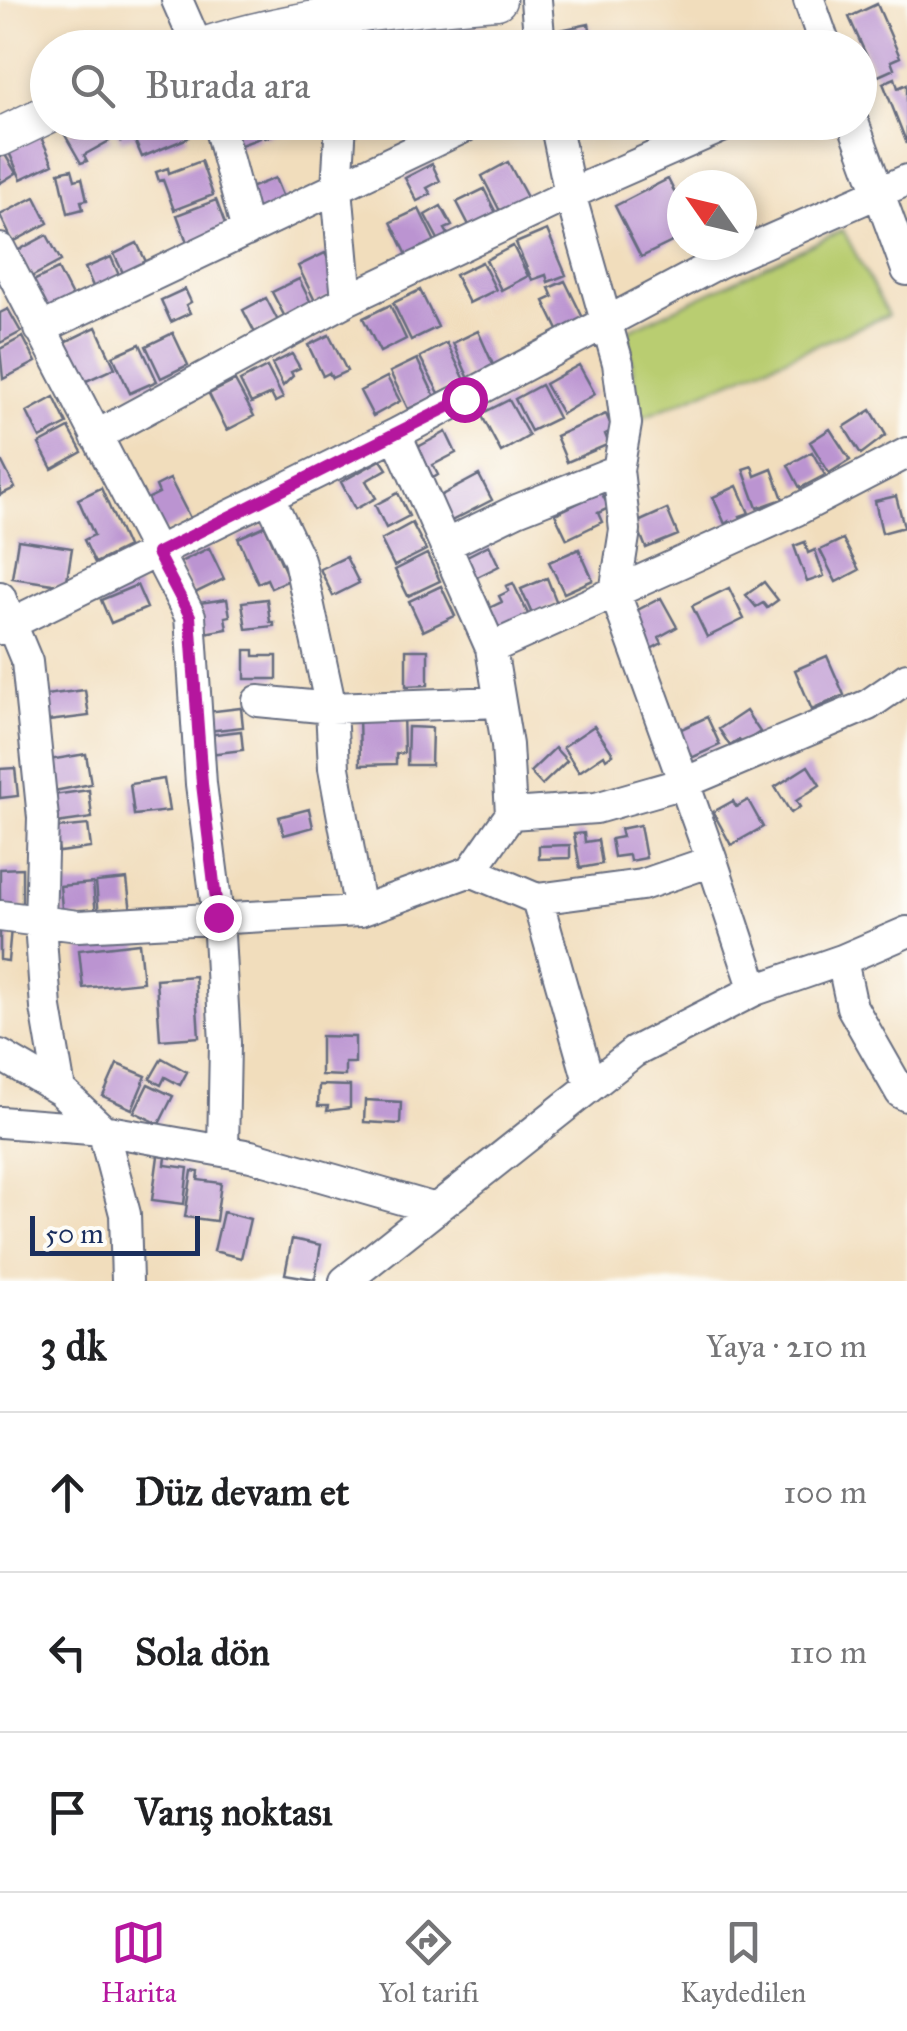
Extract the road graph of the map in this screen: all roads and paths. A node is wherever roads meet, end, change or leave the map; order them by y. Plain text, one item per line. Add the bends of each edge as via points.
1 (177, 0) edge
2 (497, 0) edge
3 (536, 0) edge
4 (810, 0) edge
5 (456, 2) edge
6 (307, 10) edge
7 (191, 30) edge
8 (255, 30) edge
9 (342, 30) edge
10 (353, 30) edge
11 (538, 30) edge
12 (820, 30) edge
13 (30, 123) edge
14 (0, 137) edge
15 (223, 140) edge
16 (340, 140) edge
17 (437, 140) edge
18 (559, 140) edge
19 (692, 140) edge
20 (864, 140) edge
21 (893, 186) edge
22 (337, 188) junction
23 (570, 194) junction
24 (247, 230) junction
25 (1, 252) edge
26 (906, 264) edge
27 (347, 300) junction
28 (609, 322) junction
29 (40, 329) junction
30 (396, 434) junction
31 (96, 436) junction
32 (907, 453) edge
33 (618, 470) junction
34 (269, 497) junction
35 (445, 544) junction
36 (157, 553) junction
37 (615, 592) junction
38 (4, 616) edge
39 (491, 648) junction
40 (907, 678) edge
41 (258, 701) dead end
42 (500, 702) junction
43 (331, 708) junction
44 (684, 783) junction
45 (511, 814) junction
46 (712, 861) junction
47 (471, 871) junction
48 (536, 899) junction
49 (360, 911) junction
50 (0, 916) edge
51 (218, 917) junction
52 (40, 922) junction
53 (907, 932) edge
54 (842, 960) junction
55 (755, 990) junction
56 (0, 1055) edge
57 (590, 1085) junction
58 (60, 1090) junction
59 (907, 1096) edge
60 (0, 1122) edge
61 (103, 1130) junction
62 (223, 1152) junction
63 (436, 1210) junction
64 (128, 1281) edge
65 (345, 1281) edge

1 - 7 street
2 - 5 main road
3 - 11 street
4 - 12 street
5 - 10 main road
6 - 8 main road
6 - 9 main road
13 - 14 main road
15 - 24 street
16 - 22 street
17 - 22 street
18 - 23 street
19 - 23 street
20 - 21 street
21 - 26 street
21 - 28 street via 718,263
22 - 24 street
22 - 27 street
23 - 27 street
23 - 28 street
24 - 29 street
25 - 29 street
27 - 31 street
28 - 30 street
28 - 33 street via 626,424
29 - 31 street
30 - 34 street
30 - 35 street
31 - 36 street
32 - 37 street
33 - 35 street
33 - 37 street via 625,530
34 - 36 street
34 - 43 street via 299,560
35 - 39 street
36 - 38 street
36 - 51 street via 190,616
37 - 39 street
37 - 44 street
38 - 52 street via 26,662 42,818
39 - 42 street
40 - 44 street via 868,705
41 - 43 street
42 - 43 street
42 - 45 street
43 - 49 street via 334,768
44 - 45 street via 596,808
44 - 46 street
45 - 47 street
46 - 48 street via 642,885
46 - 55 street
47 - 48 street
47 - 49 street
48 - 57 street
49 - 51 street
50 - 52 street
51 - 52 street via 78,926
51 - 62 street via 226,1043
52 - 58 street
53 - 54 street
54 - 55 street
54 - 59 street via 852,1007
55 - 57 street via 634,1052
56 - 58 street
57 - 63 street
58 - 61 street
60 - 61 street
61 - 62 street
61 - 64 street via 126,1214
62 - 63 street
63 - 65 street

